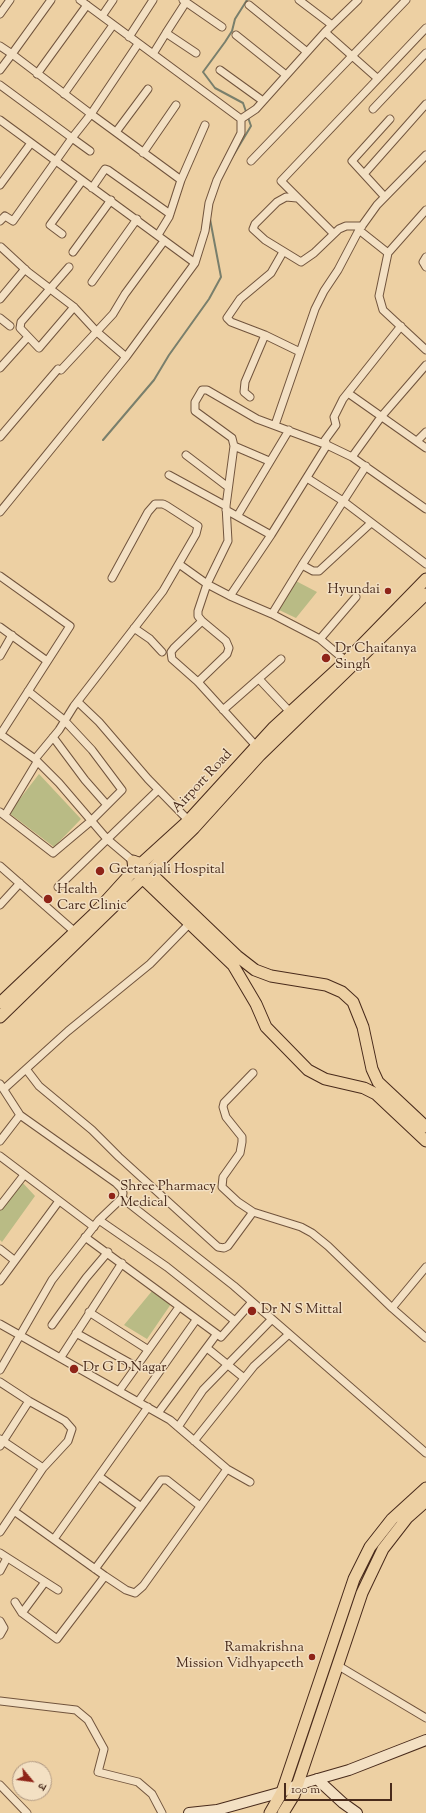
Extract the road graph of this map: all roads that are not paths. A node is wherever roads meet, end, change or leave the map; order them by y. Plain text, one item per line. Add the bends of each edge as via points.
1 (10, 0) edge
2 (51, 0) edge
3 (80, 0) edge
4 (113, 0) edge
5 (153, 0) edge
6 (299, 0) edge
7 (406, 0) edge
8 (184, 1) edge
9 (356, 1) edge
10 (246, 2) edge
11 (88, 5) junction
12 (0, 14) edge
13 (102, 16) junction
14 (113, 25) junction
15 (332, 25) junction
16 (222, 27) dead end
17 (426, 28) edge
18 (325, 32) junction
19 (166, 33) junction
20 (236, 35) dead end
21 (129, 37) junction
22 (138, 44) junction
23 (0, 46) edge
24 (307, 52) junction
25 (426, 53) edge
26 (12, 54) junction
27 (153, 54) junction
28 (196, 54) dead end
29 (352, 56) junction
30 (0, 70) edge
31 (220, 70) dead end
32 (37, 74) junction
33 (286, 76) junction
34 (377, 78) junction
35 (0, 85) edge
36 (148, 88) dead end
37 (64, 94) junction
38 (264, 101) junction
39 (426, 104) edge
40 (176, 105) dead end
41 (373, 108) dead end
42 (91, 114) junction
43 (243, 118) junction
44 (390, 119) dead end
45 (1, 123) edge
46 (205, 125) dead end
47 (116, 132) junction
48 (72, 138) junction
49 (31, 142) junction
50 (90, 151) dead end
51 (143, 153) junction
52 (426, 155) edge
53 (251, 161) dead end
54 (56, 162) junction
55 (364, 174) junction
56 (181, 180) junction
57 (82, 181) junction
58 (0, 185) edge
59 (92, 188) junction
60 (384, 196) junction
61 (297, 198) junction
62 (111, 200) junction
63 (426, 210) edge
64 (170, 214) junction
65 (137, 219) junction
66 (0, 221) edge
67 (361, 228) junction
68 (333, 233) junction
69 (62, 234) dead end
70 (158, 235) junction
71 (164, 241) junction
72 (0, 248) edge
73 (73, 252) dead end
74 (283, 252) junction
75 (388, 253) junction
76 (426, 257) edge
77 (196, 263) junction
78 (69, 267) dead end
79 (426, 267) edge
80 (25, 269) junction
81 (92, 282) dead end
82 (51, 290) junction
83 (0, 299) edge
84 (74, 307) junction
85 (0, 318) edge
86 (10, 326) dead end
87 (401, 326) junction
88 (97, 332) junction
89 (265, 335) junction
90 (28, 338) junction
91 (426, 350) edge
92 (300, 352) junction
93 (126, 357) junction
94 (2, 363) edge
95 (426, 365) edge
96 (348, 393) junction
97 (250, 397) dead end
98 (381, 417) junction
99 (275, 425) junction
100 (289, 430) junction
101 (426, 432) edge
102 (0, 438) edge
103 (417, 441) junction
104 (327, 445) junction
105 (234, 446) junction
106 (426, 448) edge
107 (186, 454) dead end
108 (352, 457) junction
109 (269, 461) junction
110 (366, 466) junction
111 (169, 475) dead end
112 (307, 478) junction
113 (228, 487) junction
114 (343, 501) junction
115 (425, 506) edge
116 (226, 508) junction
117 (0, 512) edge
118 (238, 515) junction
119 (372, 523) junction
120 (272, 535) junction
121 (179, 564) junction
122 (426, 564) edge
123 (302, 565) junction
124 (0, 576) edge
125 (112, 578) dead end
126 (426, 579) edge
127 (207, 584) junction
128 (426, 594) edge
129 (230, 596) junction
130 (356, 597) dead end
131 (272, 614) junction
132 (202, 622) junction
133 (0, 627) edge
134 (134, 628) junction
135 (12, 635) junction
136 (320, 639) junction
137 (162, 652) dead end
138 (0, 656) edge
139 (281, 659) dead end
140 (47, 661) junction
141 (346, 661) junction
142 (259, 679) junction
143 (198, 682) junction
144 (28, 691) junction
145 (78, 702) junction
146 (223, 710) junction
147 (290, 712) junction
148 (64, 720) junction
149 (0, 734) edge
150 (53, 737) junction
151 (257, 746) junction
152 (36, 760) junction
153 (158, 790) junction
154 (107, 805) junction
155 (2, 814) edge
156 (91, 821) junction
157 (192, 824) junction
158 (107, 839) junction
159 (136, 865) junction
160 (0, 866) edge
161 (147, 875) junction
162 (20, 883) junction
163 (58, 887) dead end
164 (0, 905) edge
165 (190, 923) junction
166 (75, 932) junction
167 (0, 1003) edge
168 (0, 1017) edge
169 (26, 1069) junction
170 (253, 1073) dead end
171 (2, 1086) edge
172 (20, 1115) junction
173 (426, 1127) edge
174 (0, 1141) edge
175 (426, 1141) edge
176 (0, 1156) edge
177 (24, 1175) junction
178 (122, 1198) junction
179 (59, 1201) junction
180 (0, 1206) edge
181 (253, 1212) junction
182 (99, 1220) junction
183 (94, 1227) junction
184 (85, 1237) junction
185 (0, 1249) edge
186 (108, 1252) junction
187 (14, 1260) junction
188 (122, 1263) junction
189 (426, 1267) edge
190 (0, 1281) edge
191 (252, 1302) junction
192 (179, 1307) junction
193 (392, 1308) junction
194 (89, 1312) junction
195 (272, 1319) junction
196 (196, 1320) junction
197 (235, 1321) junction
198 (0, 1324) edge
199 (52, 1325) dead end
200 (76, 1333) junction
201 (289, 1334) junction
202 (21, 1335) junction
203 (216, 1335) junction
204 (426, 1338) edge
205 (207, 1348) junction
206 (147, 1349) junction
207 (61, 1357) junction
208 (227, 1364) junction
209 (135, 1366) junction
210 (0, 1370) edge
211 (244, 1378) junction
212 (0, 1382) edge
213 (119, 1391) junction
214 (29, 1401) junction
215 (138, 1402) junction
216 (148, 1408) junction
217 (158, 1413) junction
218 (178, 1427) junction
219 (194, 1441) junction
220 (1, 1442) edge
221 (426, 1453) edge
222 (43, 1468) junction
223 (228, 1469) junction
224 (100, 1477) junction
225 (250, 1482) dead end
226 (426, 1488) edge
227 (426, 1501) edge
228 (140, 1506) junction
229 (200, 1506) junction
230 (14, 1511) junction
231 (0, 1532) edge
232 (54, 1539) junction
233 (0, 1553) edge
234 (7, 1558) junction
235 (95, 1569) junction
236 (0, 1571) edge
237 (105, 1576) junction
238 (45, 1582) junction
239 (58, 1590) dead end
240 (15, 1602) dead end
241 (22, 1613) junction
242 (0, 1621) edge
243 (0, 1635) edge
244 (337, 1665) junction
245 (0, 1701) edge
246 (426, 1718) edge
247 (426, 1740) edge
248 (317, 1779) junction
249 (0, 1785) edge
250 (297, 1785) junction
251 (282, 1792) junction
252 (27, 1813) edge
253 (162, 1813) edge
254 (189, 1813) edge
255 (270, 1813) edge
256 (283, 1813) edge
257 (357, 1813) edge

1 - 12 street
2 - 26 street
3 - 11 street
4 - 13 street
5 - 21 street
6 - 15 street
7 - 29 street
8 - 16 street
8 - 19 street
9 - 15 street
10 - 24 street
11 - 13 street
11 - 32 street
13 - 14 street
14 - 21 street
14 - 37 street
15 - 18 street
17 - 34 street
18 - 24 street
18 - 29 street
19 - 27 street
19 - 28 street
20 - 33 street
21 - 22 street
22 - 27 street
22 - 42 street
23 - 26 street
24 - 33 street
25 - 41 street
26 - 30 street
26 - 32 street
27 - 43 street
29 - 34 street
29 - 53 street
31 - 38 street
32 - 37 street
33 - 38 street
34 - 61 street via 349,111 281,181 297,195
35 - 48 street
36 - 47 street
37 - 42 street
38 - 43 street
39 - 55 street
40 - 51 street
42 - 47 street
42 - 48 street
43 - 77 street via 241,133 217,180 209,203 205,231
44 - 55 street via 353,159
45 - 49 street
46 - 56 street
47 - 51 street
48 - 50 street
48 - 54 street
49 - 54 street
49 - 58 street
51 - 56 street
52 - 60 street
54 - 57 street
54 - 66 street via 13,221 5,216
55 - 60 street
56 - 64 street
57 - 59 street
57 - 69 street via 50,225
59 - 62 street
59 - 64 street via 105,169 108,170
60 - 67 street
61 - 68 street
61 - 74 street via 284,198 277,202 253,228
62 - 65 street
62 - 73 street
63 - 75 street
64 - 70 street
65 - 70 street
65 - 81 street
67 - 68 street via 346,226
67 - 75 street
67 - 92 street via 315,309
68 - 74 street via 303,262
70 - 71 street
71 - 77 street
71 - 88 street via 125,294 114,314
72 - 80 street
74 - 89 street via 271,273 240,299 228,315 231,322
75 - 87 street via 379,296 380,303 383,310
76 - 79 street via 423,262
77 - 93 street
78 - 82 street
80 - 82 street
80 - 83 street
82 - 84 street
82 - 90 street via 20,325 21,331
84 - 88 street
84 - 90 street via 41,348 37,348
85 - 86 street
87 - 91 street
87 - 96 street
88 - 93 street
88 - 102 street
89 - 92 street
89 - 97 street via 245,382 244,392
90 - 94 street
92 - 99 street
93 - 117 street
95 - 98 street
96 - 98 street
96 - 104 street via 334,417 336,425 325,440
98 - 103 street
98 - 108 street
99 - 100 street
99 - 105 street via 257,419 207,390 202,390 195,402 195,411 232,438
100 - 104 street
100 - 109 street
101 - 103 street
103 - 106 street
104 - 108 street
104 - 112 street
105 - 109 street
105 - 113 street
107 - 113 street
108 - 110 street
109 - 118 street
110 - 114 street
110 - 115 street
111 - 116 street
112 - 114 street
112 - 120 street
113 - 116 street
114 - 119 street
114 - 123 street
116 - 118 street
116 - 127 street via 228,540
118 - 120 street
119 - 122 street
119 - 123 street via 319,571 312,571
120 - 129 street
121 - 125 street via 198,526 163,504 155,504 148,512
121 - 127 street
121 - 134 street via 163,591
123 - 131 street
124 - 140 street via 70,626
126 - 141 main road, Airport Road
127 - 129 street
127 - 132 street via 198,610
128 - 157 main road, Airport Road
129 - 131 street
130 - 136 street
131 - 136 street
132 - 143 street via 226,641 229,648 227,654
132 - 143 street via 171,652 172,659
133 - 135 street
134 - 137 street via 150,639
134 - 145 street
135 - 138 street
135 - 140 street
136 - 141 street
139 - 142 street
140 - 144 street
141 - 147 main road, Airport Road
142 - 146 street
142 - 147 street
143 - 146 street
144 - 148 street
144 - 149 street
145 - 148 street
145 - 153 street via 99,722
146 - 151 street
147 - 151 main road, Airport Road
148 - 150 street
148 - 154 street via 92,750 122,790
149 - 152 street
150 - 152 street
150 - 154 street via 84,780
151 - 157 main road, Airport Road
152 - 155 street
152 - 156 street
153 - 157 street
153 - 158 street
154 - 156 street
155 - 156 street via 53,853
156 - 158 street
157 - 159 main road, Airport Road
157 - 161 main road, Airport Road
158 - 159 street
158 - 163 street
159 - 161 main road
159 - 166 main road, Airport Road
160 - 162 street
161 - 165 main road
161 - 168 main road, Airport Road
161 - 173 main road via 255,970 271,976 326,984 342,992 353,1002 363,1027 372,1069 378,1082
162 - 164 street
162 - 166 street
165 - 169 street via 150,964
165 - 175 main road via 233,965 266,1027 308,1070 325,1079 364,1088 376,1094
166 - 167 main road, Airport Road
169 - 171 street
169 - 181 street via 39,1086 92,1130 218,1247 228,1246
170 - 181 street via 224,1103 226,1117 242,1137 242,1142 240,1153 221,1182 226,1192
171 - 172 street
172 - 174 street
172 - 178 street via 116,1183 121,1188
176 - 177 street
177 - 179 street
177 - 180 street
178 - 182 street
178 - 191 street
179 - 183 street
179 - 187 street
181 - 193 street via 312,1233
182 - 183 street
182 - 197 street via 167,1267
183 - 184 street
184 - 186 street
184 - 202 street via 52,1280
185 - 187 street
186 - 188 street
186 - 199 street
187 - 190 street
188 - 192 street
188 - 194 street
189 - 193 street
191 - 195 street
191 - 197 street
192 - 196 street
192 - 206 street
193 - 204 street
194 - 200 street
194 - 206 street
195 - 201 street
195 - 208 street
196 - 203 street
196 - 215 street
197 - 203 street via 221,1337
198 - 202 street
200 - 207 street
200 - 209 street
201 - 211 street
201 - 221 street
202 - 207 street
202 - 210 street
203 - 205 street
205 - 208 street
205 - 217 street
206 - 209 street
207 - 213 street
208 - 211 street
208 - 218 street via 203,1390
209 - 213 street
211 - 219 street
212 - 214 street
213 - 215 street
214 - 220 street
214 - 222 street via 65,1421 72,1429 68,1440
215 - 216 street
216 - 217 street
216 - 224 street
217 - 218 street
218 - 219 street
219 - 223 street
220 - 222 street
222 - 230 street
223 - 225 street
223 - 229 street
224 - 228 street
224 - 232 street
226 - 251 main road via 392,1519 370,1547 354,1579
227 - 244 main road via 407,1518 383,1550 362,1593
228 - 229 street via 158,1482 164,1479
228 - 235 street
229 - 237 street via 139,1591 130,1592
230 - 231 street
230 - 232 street
232 - 235 street
233 - 234 street
234 - 236 street
234 - 238 street
235 - 237 street
237 - 241 street via 57,1638
238 - 239 street
238 - 241 street
240 - 241 street
242 - 243 street via 4,1628
244 - 246 street
244 - 250 main road
245 - 253 street via 76,1710 88,1720 104,1750 98,1772 138,1782 152,1794
247 - 248 street via 349,1770
248 - 250 street
248 - 257 street
249 - 252 street
250 - 251 street
250 - 256 main road
251 - 254 street via 218,1810
251 - 255 main road

